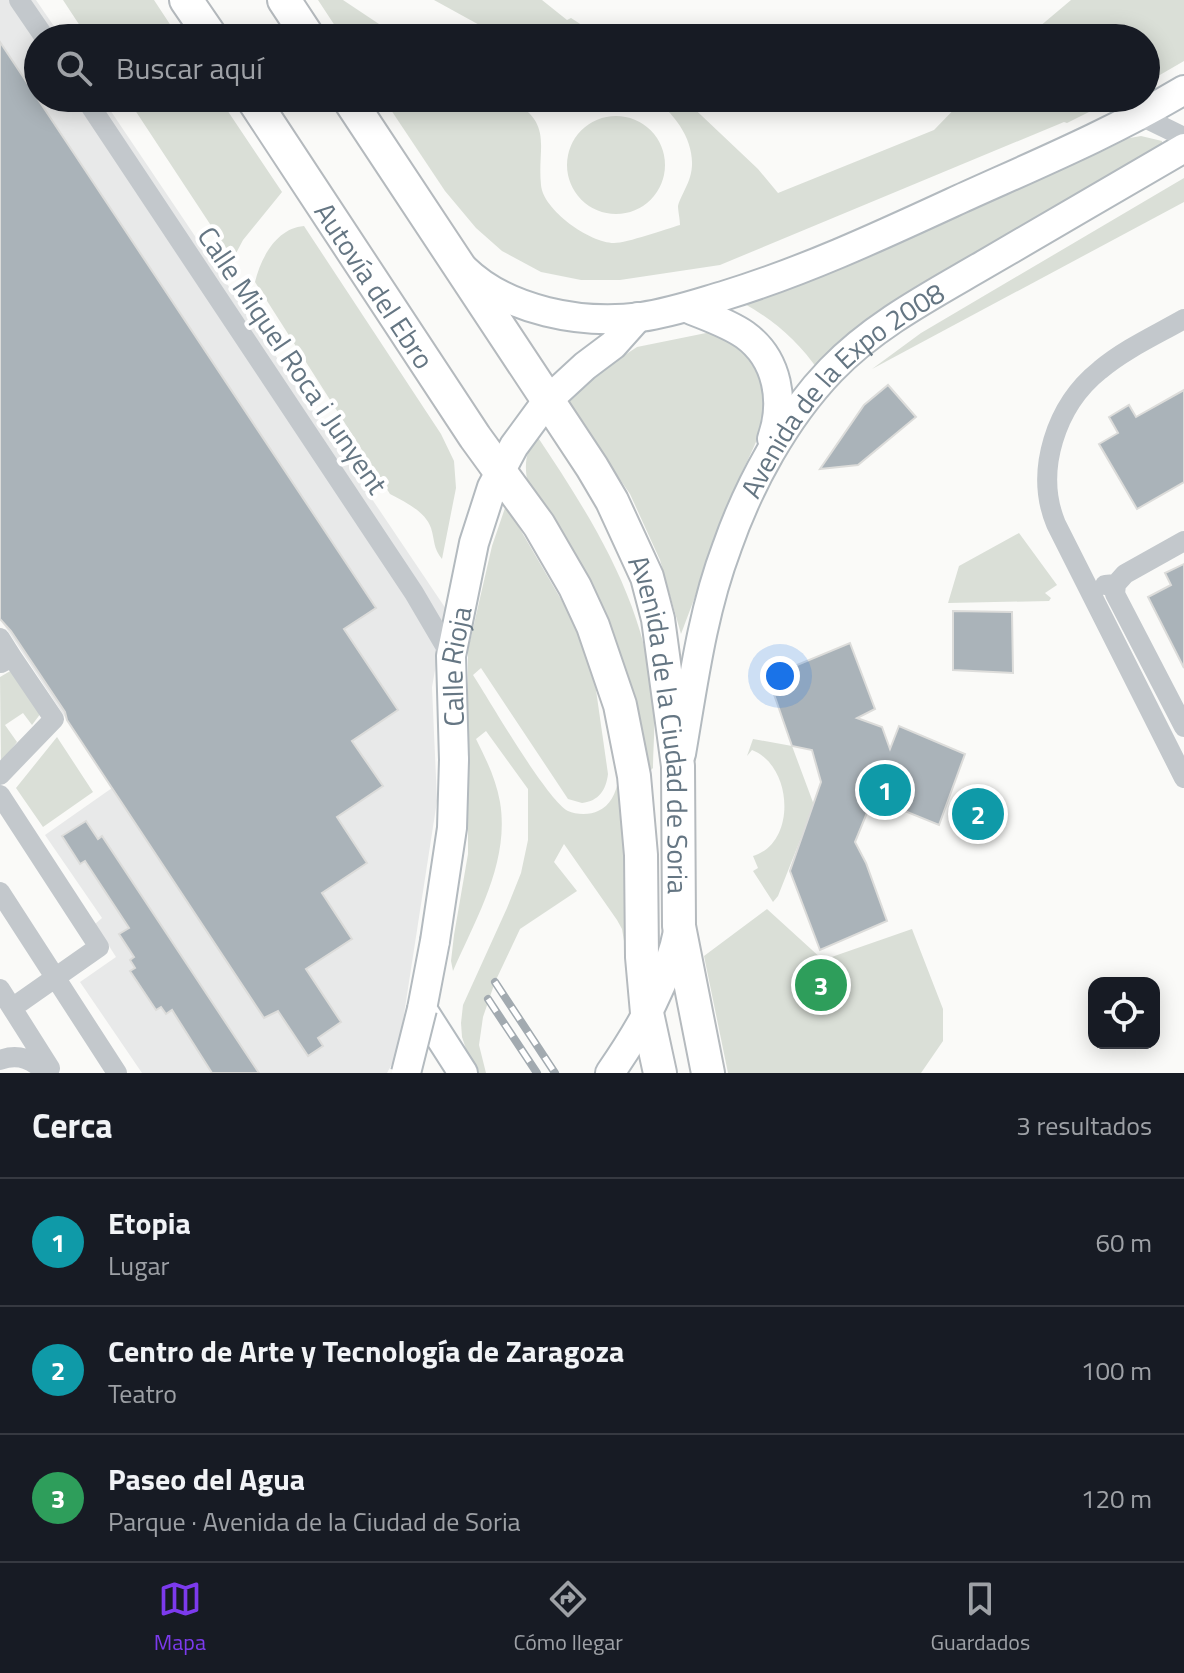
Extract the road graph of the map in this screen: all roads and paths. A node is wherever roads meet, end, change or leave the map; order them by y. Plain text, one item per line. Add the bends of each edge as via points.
1 (19, 0) edge
2 (186, 0) edge
3 (284, 0) edge
4 (35, 24) edge
5 (202, 24) edge
6 (300, 24) edge
7 (1184, 90) edge
8 (1160, 104) edge
9 (94, 112) edge
10 (261, 112) edge
11 (357, 112) edge
12 (1146, 112) edge
13 (1136, 118) junction
14 (1184, 137) edge
15 (1184, 148) edge
16 (452, 257) junction
17 (709, 310) junction
18 (638, 317) junction
19 (1184, 319) edge
20 (547, 401) junction
21 (778, 435) junction
22 (500, 470) junction
23 (1184, 541) edge
24 (1082, 580) junction
25 (1116, 584) junction
26 (0, 638) edge
27 (451, 656) junction
28 (6, 660) edge
29 (1184, 727) edge
30 (678, 766) junction
31 (0, 775) edge
32 (1184, 778) edge
33 (0, 795) edge
34 (0, 892) edge
35 (679, 926) junction
36 (55, 977) junction
37 (0, 989) edge
38 (12, 1008) junction
39 (422, 1009) junction
40 (642, 1022) junction
41 (0, 1060) edge
42 (48, 1070) edge
43 (117, 1073) edge
44 (406, 1073) edge
45 (463, 1073) edge
46 (610, 1073) edge
47 (660, 1073) edge
48 (708, 1073) edge

1 - 4 street
2 - 5 main road
3 - 6 main road
7 - 8 main road
9 - 27 street, Calle Miquel Roca i Junyent
10 - 22 main road, Autovía del Ebro
11 - 16 main road
12 - 13 main road
13 - 14 street
13 - 17 main road
15 - 21 main road, Avenida de la Expo 2008 via 891,320 831,371
16 - 18 main road via 481,282 531,307 580,316
16 - 20 main road
17 - 18 main road
17 - 21 main road via 754,342 772,370
18 - 20 main road, Calle Rioja
19 - 24 street via 1101,369 1076,395 1053,439 1048,468 1051,512
20 - 22 main road, Calle Rioja
20 - 30 main road, Avenida de la Ciudad de Soria via 612,501 647,577 658,619
21 - 30 main road, Avenida de la Expo 2008 via 726,547 709,604
22 - 27 main road, Calle Rioja via 474,543
22 - 40 main road, Avenida de la Ciudad de Soria via 560,559 593,626 620,705 634,776 641,855
23 - 25 street
24 - 25 street
24 - 32 street
25 - 29 street via 1115,594
26 - 28 street
27 - 39 main road, Calle Rioja, bridge via 452,828
28 - 31 street via 54,719
30 - 35 main road, Avenida de la Ciudad de Soria
33 - 36 street via 99,947
34 - 36 street
35 - 40 main road via 666,974
35 - 48 main road, Avenida de la Ciudad de Soria
36 - 38 street
36 - 43 street
37 - 38 street
38 - 42 street
39 - 44 main road, Calle Rioja, bridge
39 - 45 main road
40 - 46 main road
40 - 47 main road, Avenida de la Ciudad de Soria
41 - 42 street via 24,1058

